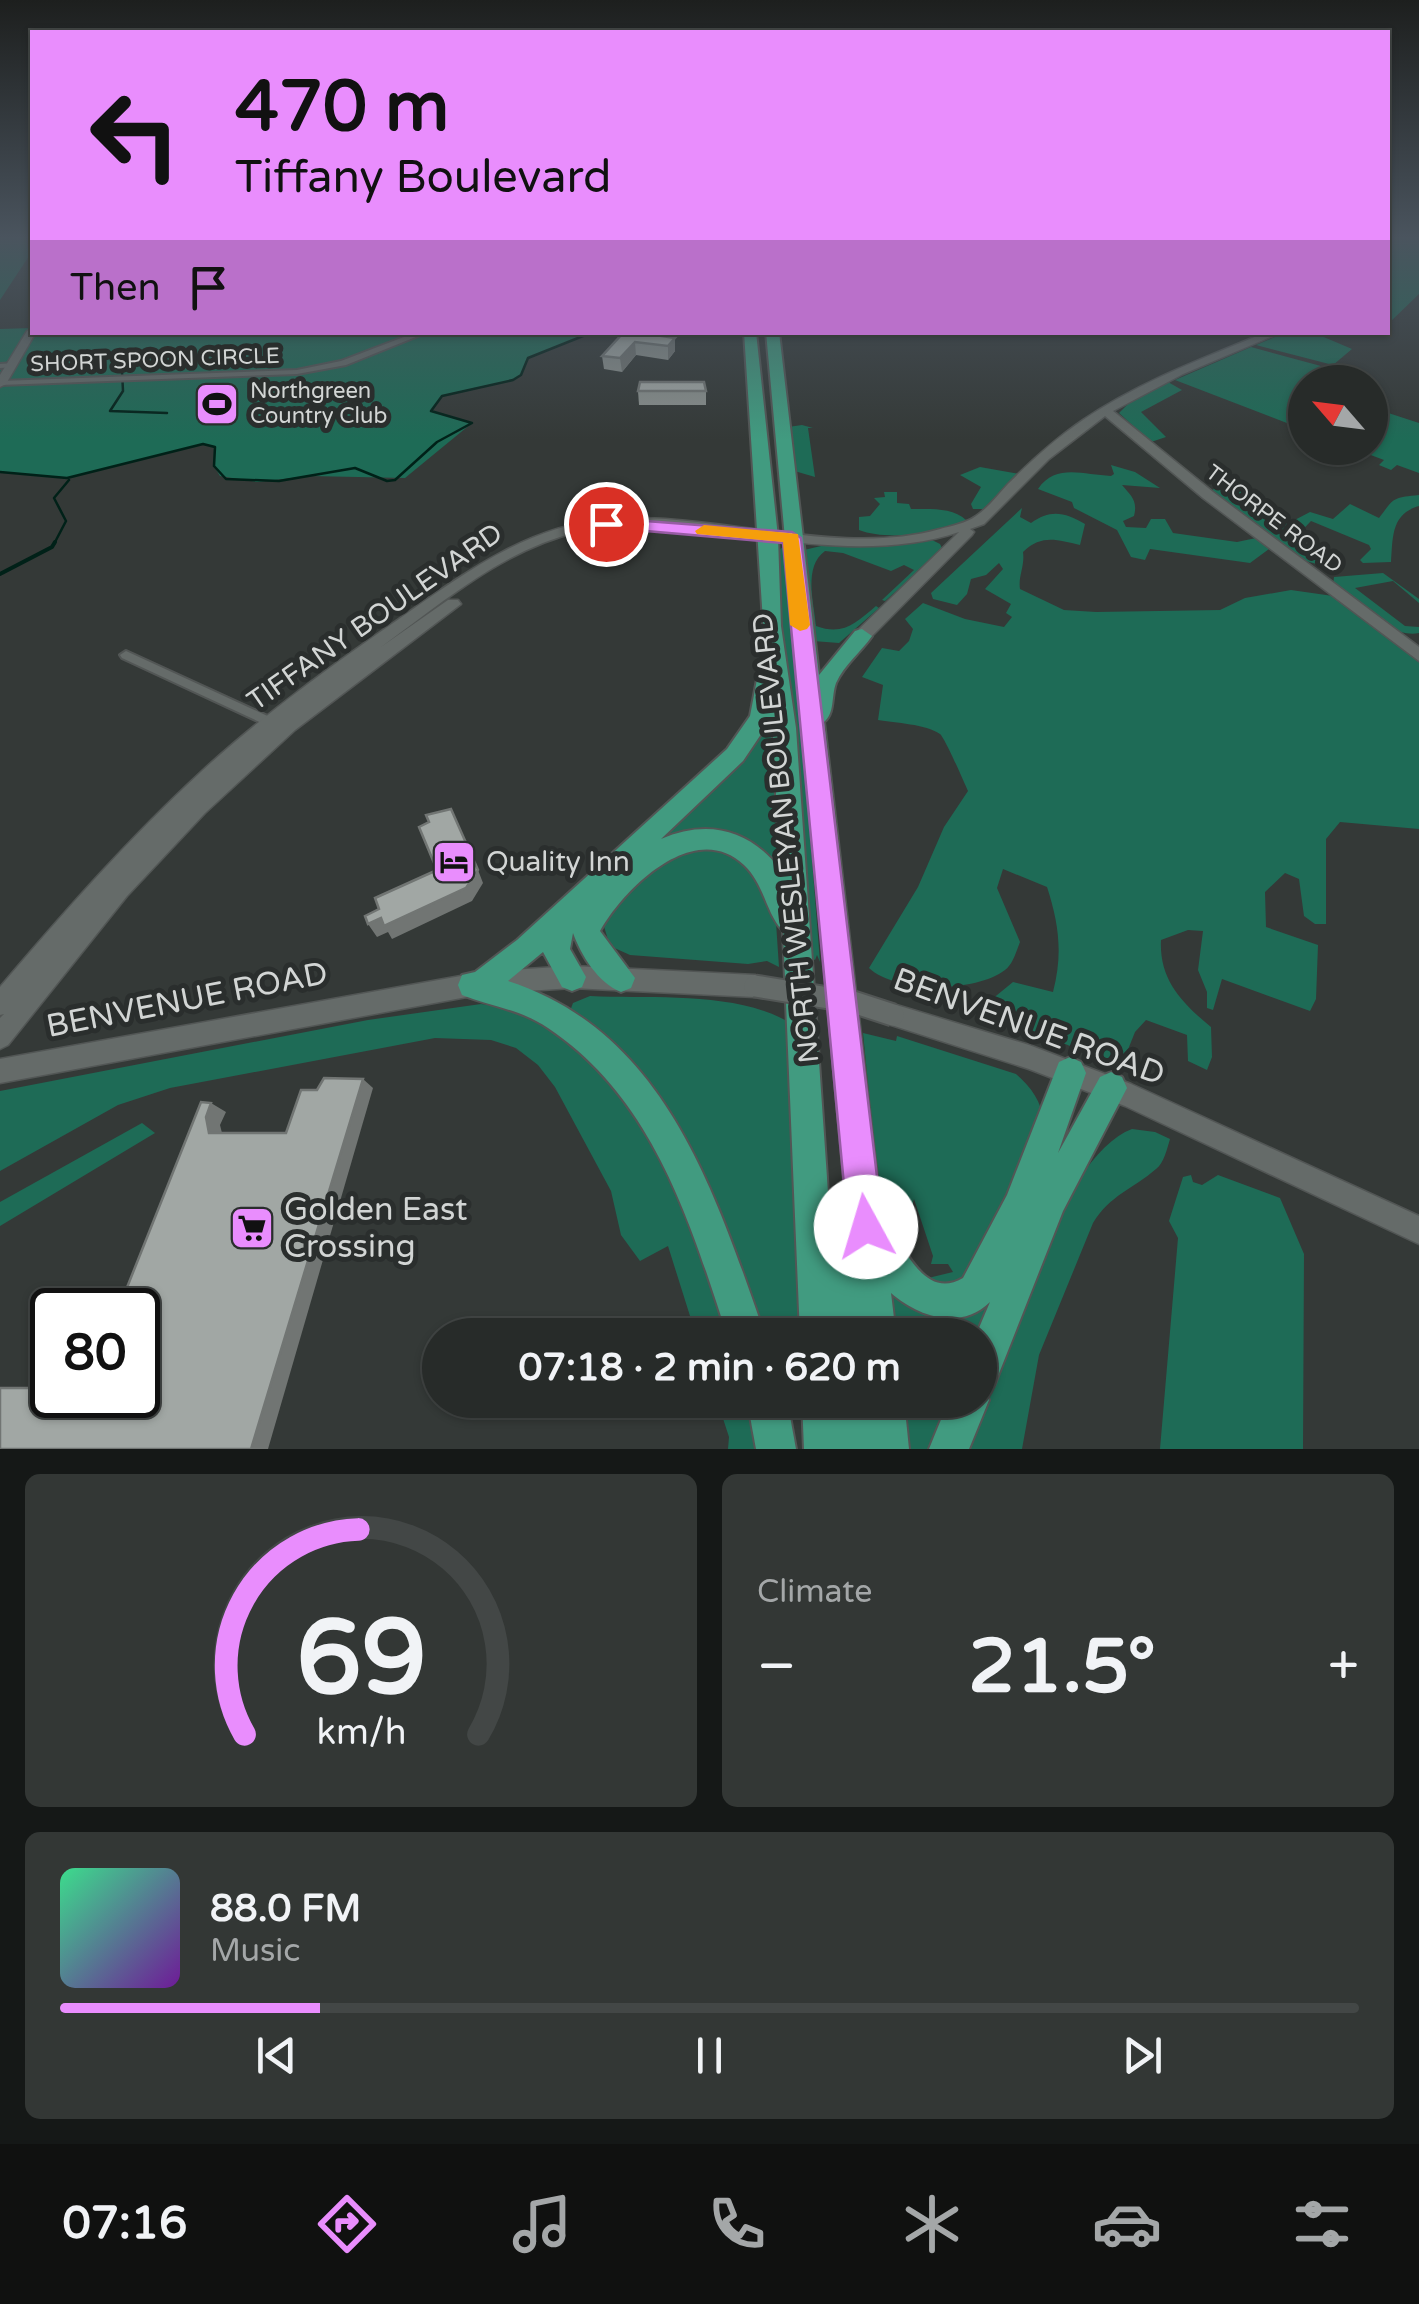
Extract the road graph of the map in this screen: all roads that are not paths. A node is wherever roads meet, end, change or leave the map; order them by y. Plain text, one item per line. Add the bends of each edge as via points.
1 (30, 334) edge
2 (417, 335) edge
3 (750, 335) edge
4 (772, 335) edge
5 (1270, 335) edge
6 (5, 366) edge
7 (0, 383) edge
8 (780, 407) junction
9 (755, 408) junction
10 (1107, 412) junction
11 (979, 521) junction
12 (780, 537) junction
13 (862, 636) junction
14 (787, 638) junction
15 (126, 655) dead end
16 (1419, 655) edge
17 (270, 722) junction
18 (819, 794) junction
19 (612, 870) junction
20 (798, 942) junction
21 (572, 977) junction
22 (621, 978) junction
23 (478, 984) junction
24 (0, 1004) edge
25 (0, 1037) edge
26 (0, 1071) edge
27 (1070, 1072) junction
28 (1111, 1088) junction
29 (858, 1155) junction
30 (1419, 1230) edge
31 (815, 1246) junction
32 (740, 1318) edge
33 (818, 1318) edge
34 (844, 1318) edge
35 (875, 1318) edge
36 (997, 1330) edge
37 (771, 1418) edge
38 (823, 1418) edge
39 (857, 1418) edge
40 (886, 1418) edge
41 (962, 1418) edge
42 (776, 1449) edge
43 (824, 1449) edge
44 (863, 1449) edge
45 (889, 1449) edge
46 (950, 1449) edge

1 - 6 street
2 - 7 street, SHORT SPOON CIRCLE via 297,372
3 - 9 highway, NORTH WESLEYAN BOULEVARD
4 - 8 highway, NORTH WESLEYAN BOULEVARD
5 - 10 street
6 - 7 street
8 - 9 highway
8 - 12 highway, NORTH WESLEYAN BOULEVARD
9 - 12 highway, NORTH WESLEYAN BOULEVARD
10 - 11 street via 1073,432
10 - 16 street, THORPE ROAD
11 - 12 street via 934,536
11 - 13 street
12 - 14 highway, NORTH WESLEYAN BOULEVARD
12 - 17 street, TIFFANY BOULEVARD via 630,523 540,538 426,608
12 - 25 street, TIFFANY BOULEVARD via 754,542 606,532 563,540 515,562 352,675 232,774 90,923
13 - 14 highway via 825,651
13 - 18 highway via 828,674 819,696
14 - 18 highway, NORTH WESLEYAN BOULEVARD
14 - 19 highway via 749,738
14 - 20 highway, NORTH WESLEYAN BOULEVARD via 785,728
15 - 17 street
17 - 24 street, TIFFANY BOULEVARD via 147,836
18 - 29 highway, NORTH WESLEYAN BOULEVARD
19 - 21 highway via 555,938 558,961
19 - 23 highway
20 - 22 highway via 759,861 724,840 689,838 652,854 590,920 591,945
20 - 31 highway, NORTH WESLEYAN BOULEVARD
21 - 22 street, BENVENUE ROAD
21 - 23 street, BENVENUE ROAD
22 - 27 street, BENVENUE ROAD, bridge via 755,986 853,1002
23 - 26 street, BENVENUE ROAD
23 - 32 highway via 572,1026 639,1093 685,1173
27 - 28 street, BENVENUE ROAD
27 - 29 highway via 1004,1240 975,1293 957,1301 930,1298 906,1284 883,1257
28 - 30 street, BENVENUE ROAD
28 - 36 highway via 1050,1201
29 - 35 highway, NORTH WESLEYAN BOULEVARD
31 - 33 highway, NORTH WESLEYAN BOULEVARD
31 - 34 highway via 838,1272
37 - 42 highway
38 - 43 highway
39 - 44 highway
40 - 45 highway
41 - 46 highway

